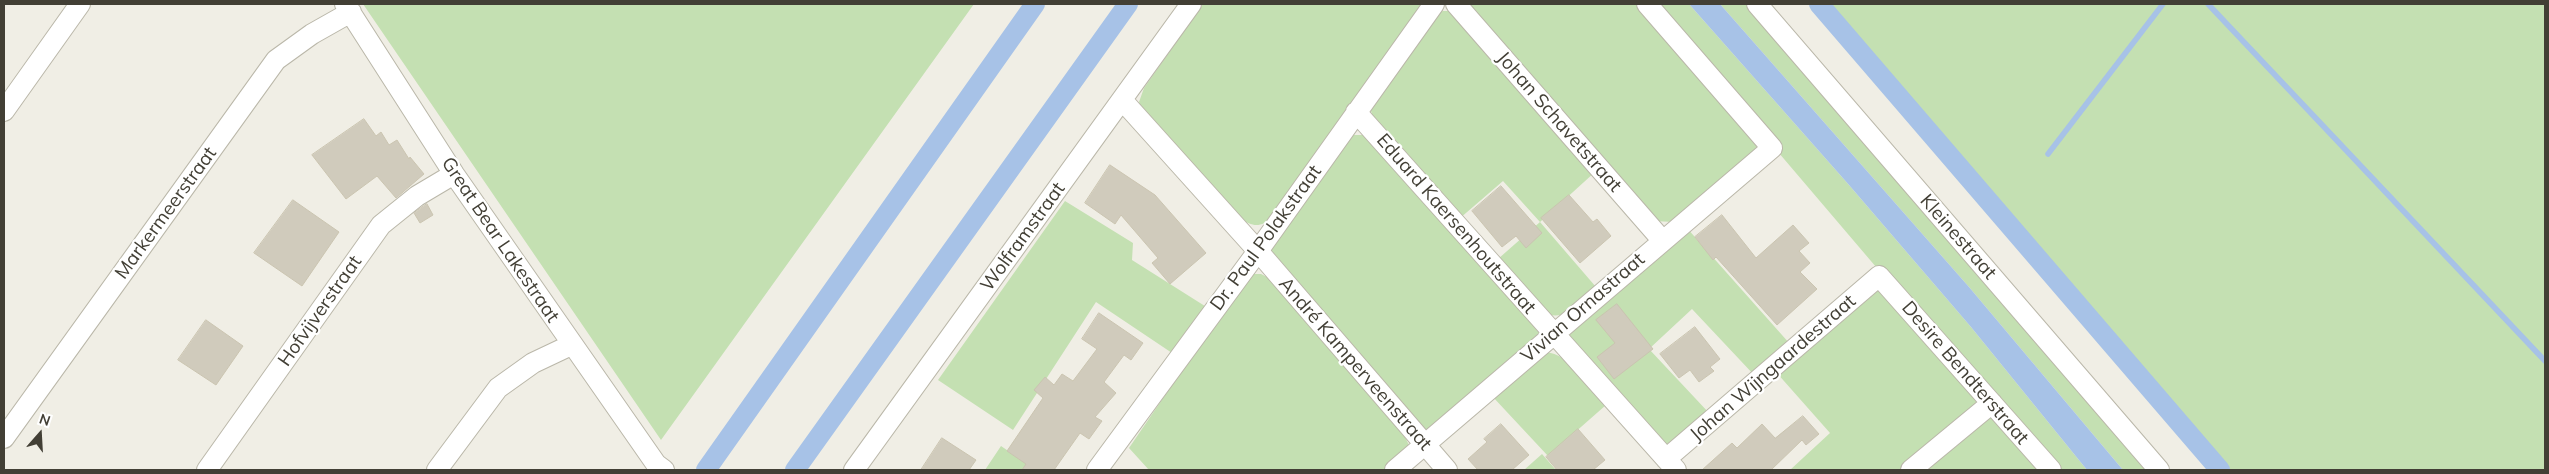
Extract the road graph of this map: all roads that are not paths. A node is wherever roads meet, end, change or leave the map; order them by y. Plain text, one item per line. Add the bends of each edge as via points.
1 (80, 4) edge
2 (1192, 4) edge
3 (1434, 4) edge
4 (1456, 4) edge
5 (1647, 4) edge
6 (1757, 4) edge
7 (348, 8) edge
8 (1123, 100) junction
9 (4, 111) edge
10 (1356, 112) junction
11 (454, 174) junction
12 (1662, 240) junction
13 (1258, 251) junction
14 (1879, 276) joint
15 (1553, 335) junction
16 (571, 345) junction
17 (1992, 403) junction
18 (4, 438) edge
19 (1425, 445) junction
20 (1671, 465) edge
21 (658, 468) edge
22 (207, 470) edge
23 (437, 470) edge
24 (854, 470) edge
25 (1097, 470) edge
26 (1395, 470) edge
27 (1447, 470) edge
28 (1911, 470) edge
29 (2050, 470) edge
30 (2159, 470) edge

1 - 9 street
2 - 8 street, Wolframstraat
3 - 10 street, Dr. Paul Polakstraat
4 - 12 street, Johan Schavetstraat
5 - 12 street, Vivian Ornastraat via 1772,148
6 - 30 street, Kleinestraat
7 - 11 street, Great Bear Lakestraat
7 - 18 street, Markermeerstraat via 276,60
8 - 13 street, André Kamperveenstraat
8 - 24 street, Wolframstraat
10 - 13 street, Dr. Paul Polakstraat
10 - 15 street, Eduard Kaersenhoutstraat
11 - 16 street, Great Bear Lakestraat
11 - 22 street, Hofvijverstraat via 417,196 381,225
12 - 15 street, Vivian Ornastraat
13 - 19 street, André Kamperveenstraat
13 - 25 street, Dr. Paul Polakstraat
14 - 17 street, Desire Bendterstraat
14 - 20 street, Johan Wijngaardestraat
15 - 19 street, Vivian Ornastraat
15 - 20 street, Eduard Kaersenhoutstraat
16 - 21 street, Great Bear Lakestraat
16 - 23 street via 533,362 498,388
17 - 28 street
17 - 29 street, Desire Bendterstraat
19 - 26 street, Vivian Ornastraat
19 - 27 street, André Kamperveenstraat

